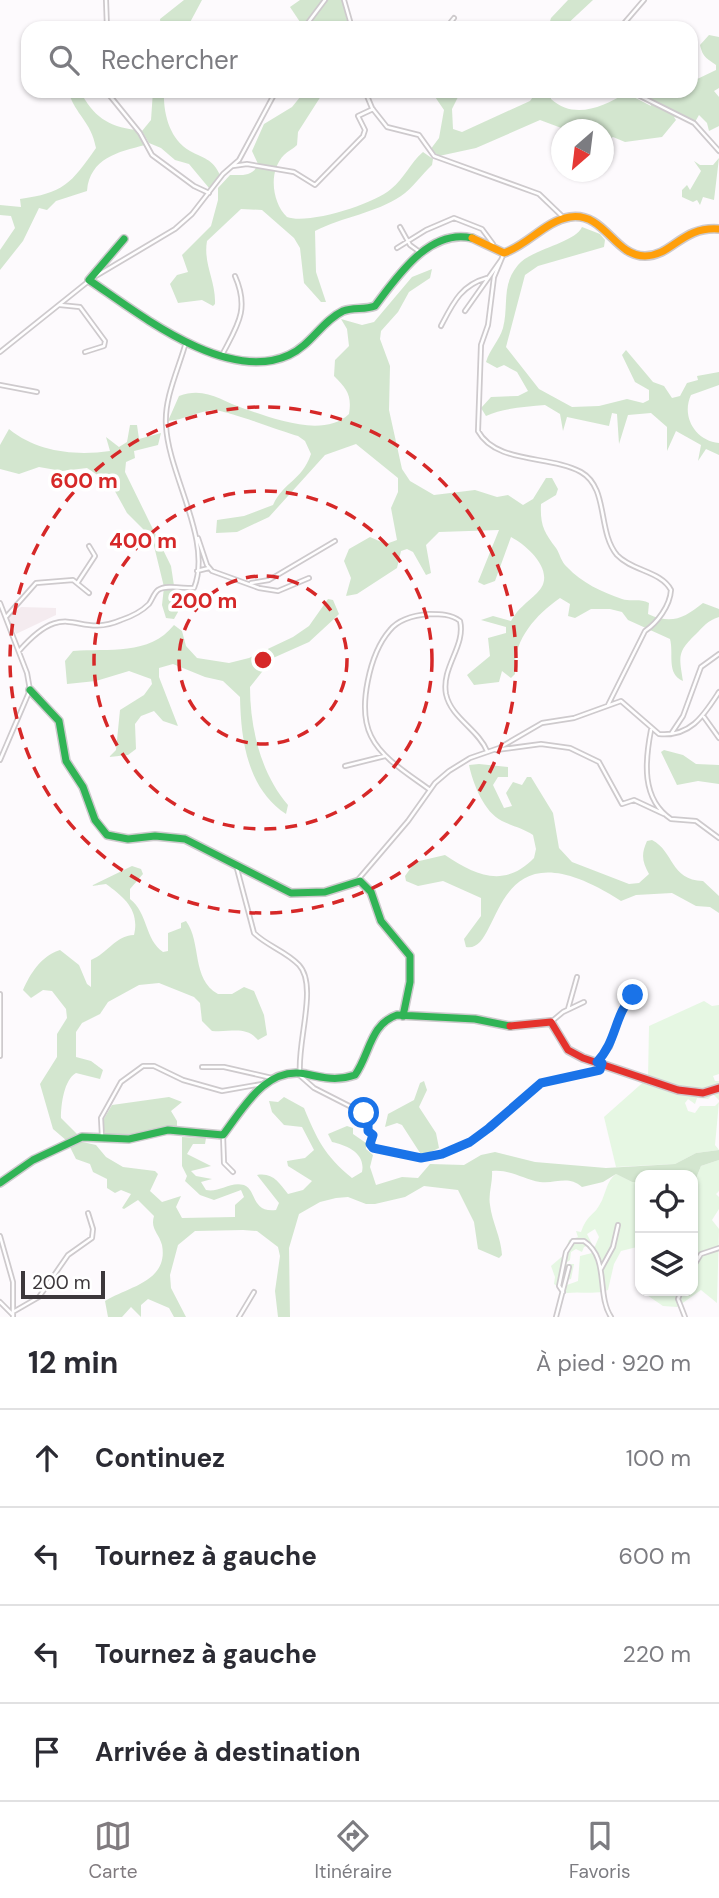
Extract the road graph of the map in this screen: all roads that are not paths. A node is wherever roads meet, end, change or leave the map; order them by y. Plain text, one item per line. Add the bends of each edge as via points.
1 (106, 0) edge
2 (325, 0) edge
3 (344, 0) edge
4 (644, 0) edge
5 (454, 18) dead end
6 (107, 21) edge
7 (309, 21) edge
8 (350, 21) edge
9 (452, 21) edge
10 (626, 21) edge
11 (112, 98) edge
12 (272, 98) edge
13 (368, 98) edge
14 (644, 98) edge
15 (373, 109) junction
16 (719, 151) edge
17 (233, 166) junction
18 (209, 193) junction
19 (565, 219) junction
20 (400, 227) dead end
21 (719, 229) edge
22 (124, 239) dead end
23 (407, 241) junction
24 (493, 244) junction
25 (397, 248) dead end
26 (422, 254) junction
27 (502, 256) junction
28 (235, 276) dead end
29 (487, 278) junction
30 (89, 280) junction
31 (57, 306) junction
32 (465, 311) dead end
33 (441, 326) dead end
34 (186, 342) junction
35 (0, 352) edge
36 (85, 352) dead end
37 (222, 355) junction
38 (0, 385) edge
39 (37, 391) dead end
40 (196, 533) junction
41 (335, 541) dead end
42 (89, 546) dead end
43 (209, 568) junction
44 (197, 571) junction
45 (309, 578) dead end
46 (78, 582) junction
47 (248, 583) junction
48 (89, 593) dead end
49 (0, 603) edge
50 (6, 618) junction
51 (19, 651) junction
52 (719, 654) edge
53 (30, 690) junction
54 (719, 692) edge
55 (608, 705) junction
56 (704, 717) junction
57 (651, 730) junction
58 (671, 734) junction
59 (719, 738) edge
60 (490, 751) junction
61 (386, 756) junction
62 (0, 760) edge
63 (345, 766) dead end
64 (430, 790) junction
65 (664, 814) junction
66 (719, 838) edge
67 (236, 865) junction
68 (356, 882) junction
69 (577, 977) dead end
70 (634, 993) dead end
71 (0, 994) edge
72 (584, 1002) dead end
73 (568, 1009) junction
74 (402, 1016) junction
75 (551, 1022) junction
76 (0, 1056) edge
77 (599, 1063) junction
78 (202, 1067) dead end
79 (298, 1073) junction
80 (269, 1081) junction
81 (719, 1088) edge
82 (223, 1135) junction
83 (103, 1140) junction
84 (233, 1172) dead end
85 (0, 1183) edge
86 (88, 1213) dead end
87 (618, 1225) dead end
88 (0, 1236) edge
89 (719, 1248) edge
90 (698, 1259) edge
91 (569, 1267) dead end
92 (601, 1269) junction
93 (254, 1292) dead end
94 (563, 1292) junction
95 (679, 1296) edge
96 (0, 1302) edge
97 (13, 1315) edge
98 (239, 1317) edge
99 (556, 1317) edge
100 (611, 1317) edge
101 (685, 1317) edge

1 - 6 street
2 - 7 street
3 - 8 street
4 - 10 street
5 - 9 street
11 - 18 street via 152,155
12 - 17 street
13 - 15 street
14 - 16 street via 694,123
15 - 17 street via 359,116 363,136 315,185 294,172
15 - 19 street via 391,129 419,135 433,156 539,194
17 - 18 street
18 - 30 street via 175,229
19 - 21 street via 586,218 602,224 634,254 643,256 659,252 687,232
19 - 27 street
20 - 23 street
22 - 30 street
23 - 24 street via 454,218 482,229
23 - 25 street
23 - 26 street
24 - 26 street via 476,235 462,235 442,240
24 - 27 street
26 - 37 street via 375,306 344,311 292,354 264,362
27 - 29 street
27 - 55 street via 481,345 478,432 492,447 553,461 586,476 596,487 602,519 618,556 662,579 671,590 668,604 654,626 645,631
28 - 37 street via 242,290 240,320
29 - 32 street
29 - 33 street via 459,293
30 - 31 street
30 - 34 street
31 - 35 street
31 - 36 street via 80,307 105,341 104,346
34 - 37 street
34 - 40 street via 165,422 172,461
38 - 39 street
40 - 43 street
40 - 44 street
41 - 47 street via 270,580
42 - 46 street via 95,554
43 - 44 street
43 - 47 street
44 - 51 street via 194,588 161,589 144,608 118,622 92,625 58,620 37,632
45 - 47 street via 278,591
46 - 48 street
46 - 50 street via 36,583
49 - 50 street
50 - 51 street
51 - 53 street
52 - 58 street via 701,667 683,716
53 - 62 street
53 - 67 street via 59,721 66,761 103,832 120,839 185,839
54 - 56 street
55 - 57 street via 625,702
55 - 60 street via 574,718 547,720
56 - 58 street
56 - 59 street
57 - 58 street
57 - 65 street via 647,779
60 - 61 street via 447,697 446,671 461,635 460,621 420,615 390,630 364,693 366,725
60 - 64 street via 449,771
60 - 65 street via 541,744 570,748 599,762 623,805 634,800
61 - 63 street
61 - 64 street
64 - 68 street
65 - 66 street via 678,822 700,823
67 - 68 street via 282,891 298,894
67 - 79 street via 254,933 296,962 307,980
68 - 74 street via 367,886 382,921 410,956
69 - 73 street
70 - 77 street via 622,1009 608,1051
71 - 76 street
72 - 73 street
73 - 75 street
74 - 75 street via 475,1019 513,1027
74 - 79 street via 388,1017 378,1025 362,1065 352,1077
75 - 77 street via 568,1050
77 - 79 street via 600,1070 539,1084 470,1142 427,1158 370,1146 373,1135 368,1131 367,1115 312,1087
77 - 81 street via 678,1090 702,1093
78 - 80 street via 224,1068
79 - 80 street
80 - 82 street
80 - 83 street via 222,1091 143,1066 121,1082 101,1118
82 - 83 street via 168,1130 140,1138
82 - 84 street via 224,1163
83 - 85 street via 79,1138 33,1160
86 - 97 street via 92,1238 68,1255 39,1297
87 - 92 street
88 - 97 street via 13,1282
89 - 90 street
91 - 94 street
92 - 94 street via 593,1248 584,1241 573,1241 562,1265 559,1286
92 - 100 street
93 - 98 street
94 - 99 street
95 - 101 street
96 - 97 street

